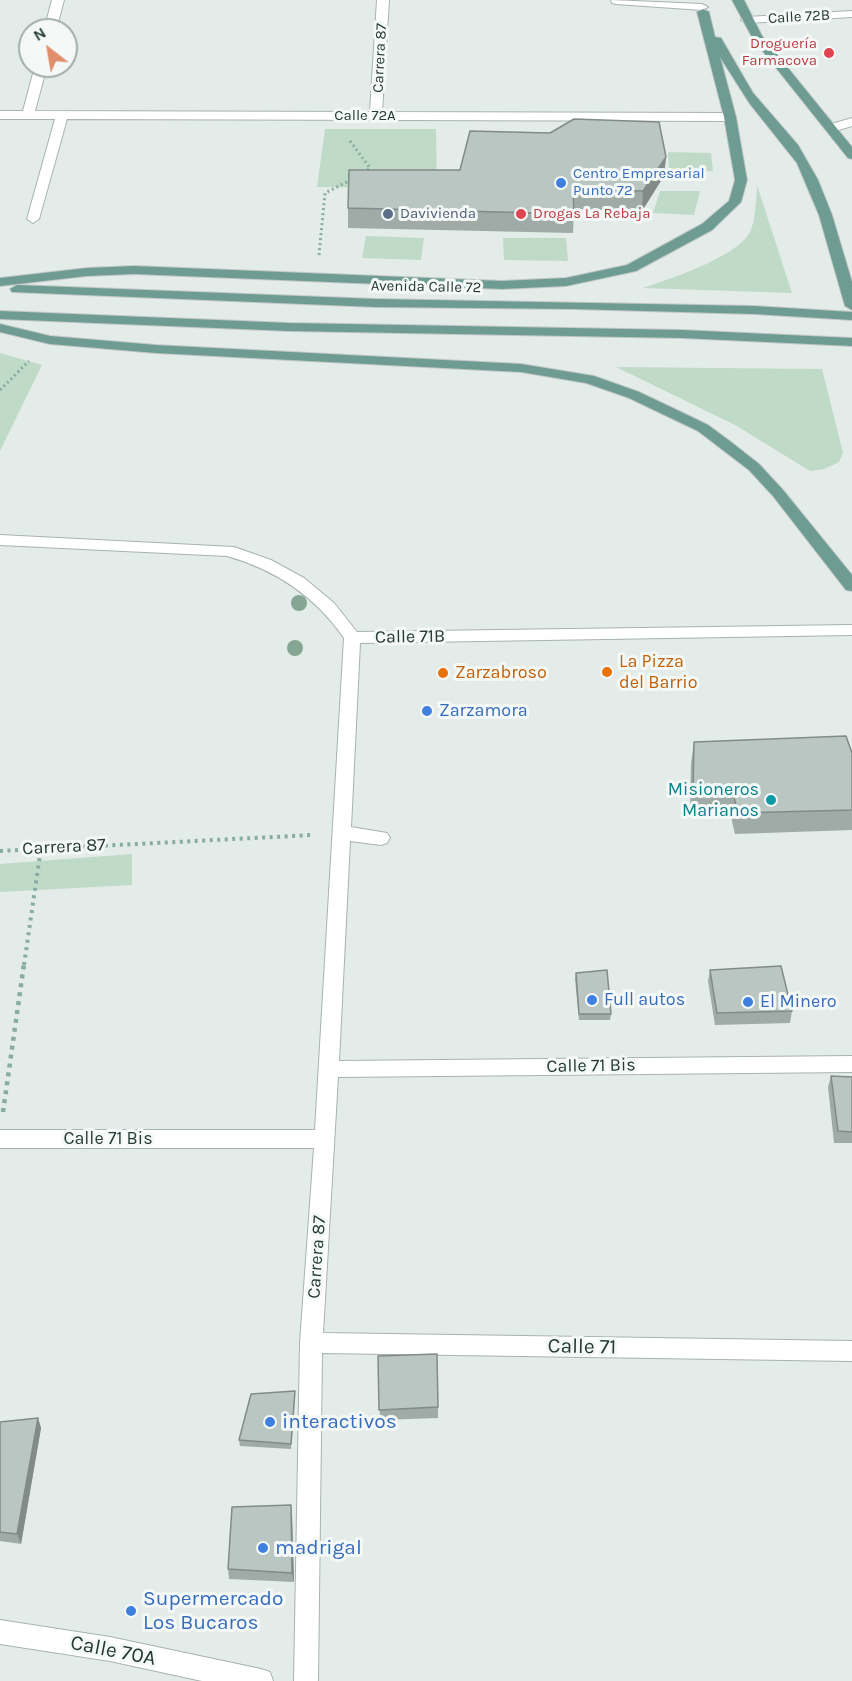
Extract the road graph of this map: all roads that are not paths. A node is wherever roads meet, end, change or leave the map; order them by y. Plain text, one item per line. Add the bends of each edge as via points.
1 (58, 0) edge
2 (383, 0) edge
3 (738, 0) edge
4 (616, 1) edge
5 (701, 6) edge
6 (852, 14) edge
7 (53, 18) edge
8 (747, 20) junction
9 (38, 78) edge
10 (0, 115) edge
11 (28, 115) junction
12 (62, 116) junction
13 (376, 116) junction
14 (730, 117) junction
15 (852, 122) edge
16 (832, 128) junction
17 (847, 143) edge
18 (852, 155) edge
19 (33, 219) dead end
20 (0, 282) edge
21 (0, 288) edge
22 (852, 306) edge
23 (0, 315) edge
24 (852, 316) edge
25 (0, 328) edge
26 (852, 342) edge
27 (0, 540) edge
28 (852, 586) edge
29 (852, 630) edge
30 (352, 638) junction
31 (343, 833) junction
32 (381, 838) dead end
33 (852, 1064) edge
34 (329, 1069) junction
35 (1, 1129) edge
36 (325, 1139) junction
37 (311, 1343) junction
38 (852, 1351) edge
39 (0, 1632) edge
40 (261, 1681) edge
41 (306, 1681) edge

1 - 7 street
2 - 13 street, Carrera 87
3 - 8 main road
4 - 5 street
5 - 14 main road
5 - 22 main road via 749,96 790,141 804,164 821,201
6 - 8 street, Calle 72B
8 - 16 main road
9 - 11 street
10 - 11 street, Calle 72A
11 - 12 street, Calle 72A
12 - 13 street, Calle 72A via 307,122 332,116
12 - 19 street
13 - 14 street, Calle 72A
14 - 20 main road via 741,180 735,202 707,227 631,268 566,282 502,285 134,270
15 - 16 street
16 - 17 main road
17 - 18 main road
21 - 24 main road, Avenida Calle 72
23 - 26 main road
25 - 28 main road via 50,340 521,368 589,379 634,395 703,428 754,467
27 - 30 street, Calle 71B via 228,551 256,558 307,588 337,616
29 - 30 street, Calle 71B
30 - 31 street, Carrera 87
31 - 32 street
31 - 34 street, Carrera 87
33 - 34 street, Calle 71 Bis
34 - 36 street, Carrera 87
35 - 36 street, Calle 71 Bis
36 - 37 street, Carrera 87
37 - 38 street, Calle 71
37 - 41 street, Carrera 87
39 - 40 street, Calle 70A via 110,1649

